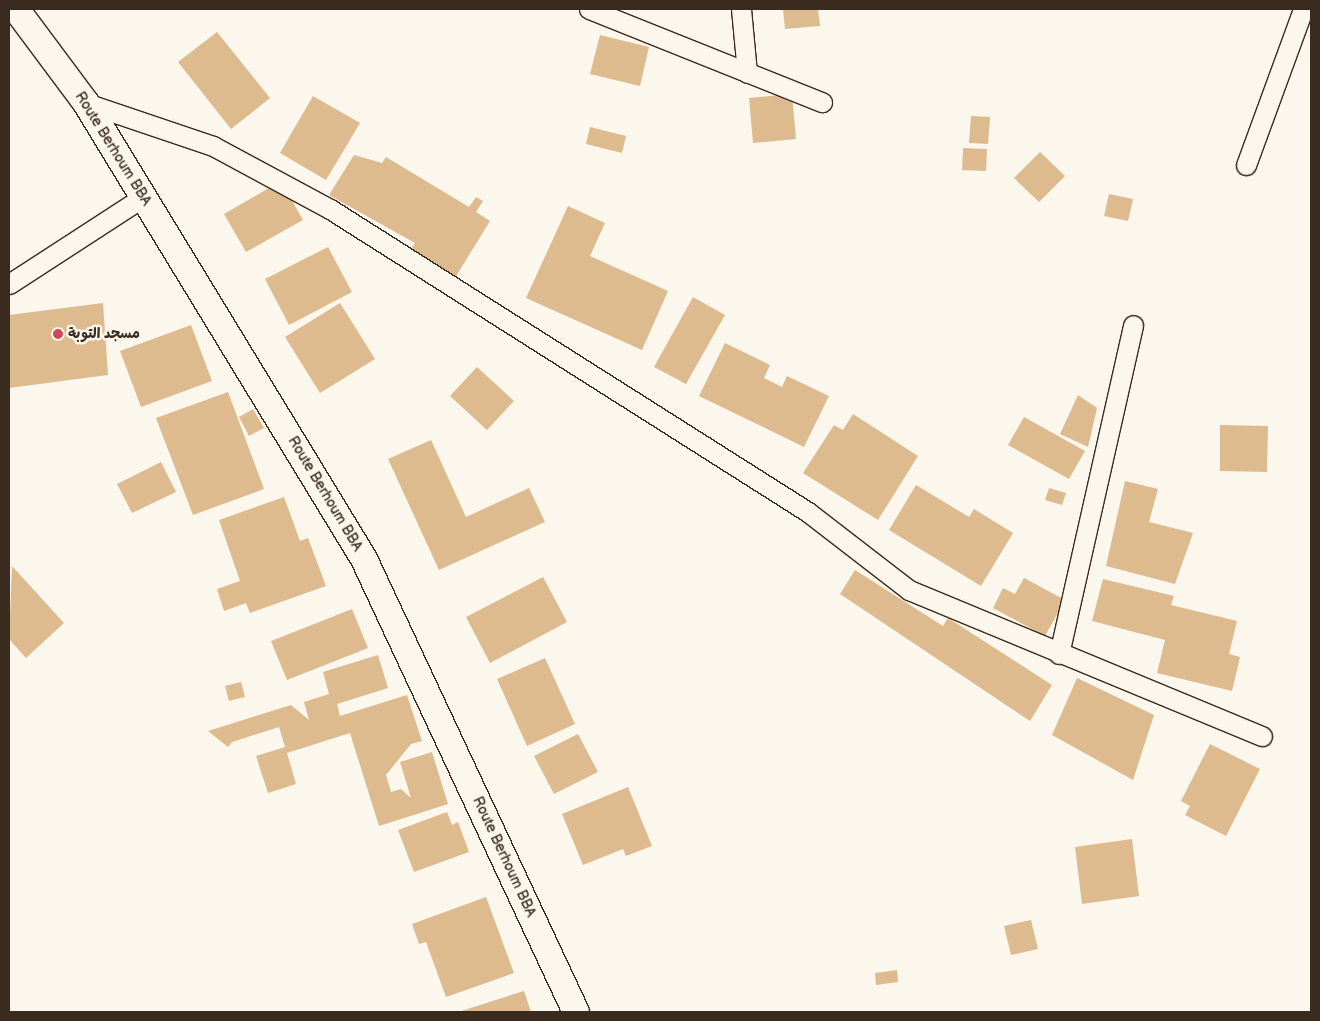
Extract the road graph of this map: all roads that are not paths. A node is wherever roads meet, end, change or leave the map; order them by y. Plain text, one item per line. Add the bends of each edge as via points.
1 (16, 9) edge
2 (589, 9) edge
3 (741, 9) edge
4 (1302, 9) edge
5 (747, 73) junction
6 (822, 102) dead end
7 (86, 103) junction
8 (1246, 165) dead end
9 (144, 197) junction
10 (9, 284) edge
11 (1133, 325) dead end
12 (1059, 654) junction
13 (1262, 736) dead end
14 (576, 1012) edge

1 - 7 main road, Route Berhoum BBA
2 - 5 street
3 - 5 street
4 - 8 street
5 - 6 street
7 - 9 main road, Route Berhoum BBA
7 - 12 street via 213,146 330,209 808,512 909,590
9 - 10 street
9 - 14 main road, Route Berhoum BBA via 364,558
11 - 12 street
12 - 13 street

